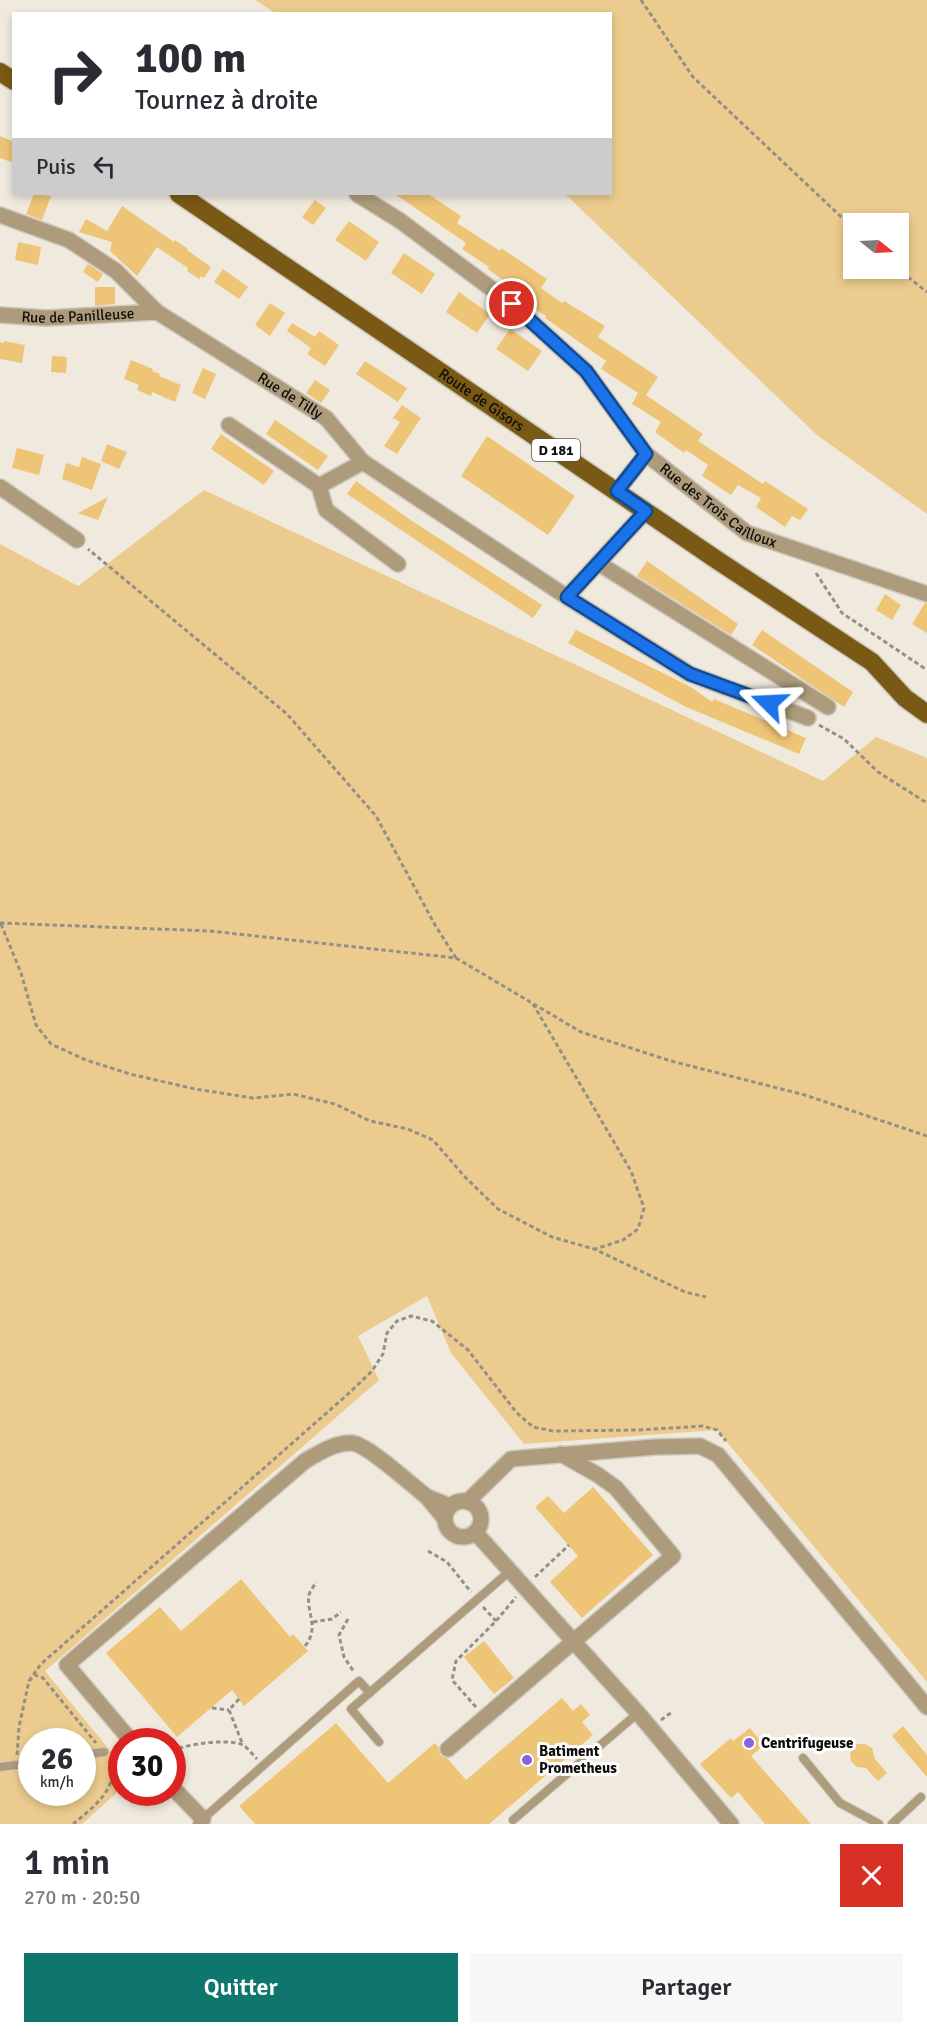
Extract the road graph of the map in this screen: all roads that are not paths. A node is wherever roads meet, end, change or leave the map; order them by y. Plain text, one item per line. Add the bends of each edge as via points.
1 (180, 195) edge
2 (359, 195) edge
3 (0, 215) edge
4 (157, 312) junction
5 (0, 315) edge
6 (230, 424) dead end
7 (646, 454) junction
8 (363, 462) junction
9 (319, 486) junction
10 (0, 487) edge
11 (617, 491) junction
12 (646, 511) junction
13 (77, 540) road end
14 (598, 563) junction
15 (398, 564) dead end
16 (927, 594) edge
17 (567, 597) junction
18 (828, 707) dead end
19 (927, 714) edge
20 (808, 718) road end
21 (561, 1454) junction
22 (467, 1502) junction
23 (448, 1513) junction
24 (475, 1532) junction
25 (511, 1570) junction
26 (574, 1641) junction
27 (370, 1693) junction
28 (927, 1707) edge
29 (638, 1713) junction
30 (120, 1728) edge
31 (379, 1742) dead end
32 (448, 1749) dead end
33 (104, 1752) road end
34 (96, 1753) edge
35 (803, 1758) dead end
36 (18, 1765) edge
37 (0, 1767) edge
38 (921, 1797) dead end
39 (186, 1804) edge
40 (513, 1820) dead end
41 (200, 1821) edge
42 (731, 1824) edge
43 (879, 1824) edge
44 (891, 1824) edge

1 - 11 main road, Route de Gisors / D 181
2 - 7 street, Rue des Trois Cailloux via 399,220 512,304 570,356 586,371
3 - 4 street, Rue de Tilly via 69,240 116,271
4 - 5 street, Rue de Panilleuse via 46,318
4 - 8 street, Rue de Tilly via 326,418
6 - 9 street
7 - 11 street
7 - 16 street, Rue des Trois Cailloux via 747,532
8 - 9 street
8 - 17 street, Rue de Tilly
9 - 15 street via 327,510
10 - 13 street
11 - 12 main road, Route de Gisors / D 181
12 - 14 street
12 - 19 main road, Route de Gisors / D 181 via 872,662 905,698
14 - 17 street
14 - 18 street
17 - 20 street, Rue de Tilly via 690,674
21 - 22 street via 511,1459
21 - 26 street via 616,1488 673,1556
21 - 28 street via 700,1446 718,1455
22 - 23 street via 458,1502
22 - 24 street via 480,1516
23 - 24 street via 450,1532 458,1537
23 - 30 street via 354,1443 335,1445 305,1461 67,1665
24 - 25 street
25 - 26 street
25 - 27 lane
26 - 29 street
26 - 32 street
27 - 31 lane via 351,1709
27 - 41 lane via 359,1681
29 - 40 lane
29 - 42 street
33 - 34 lane
35 - 43 lane via 840,1803
36 - 37 lane
38 - 44 lane
39 - 41 street

